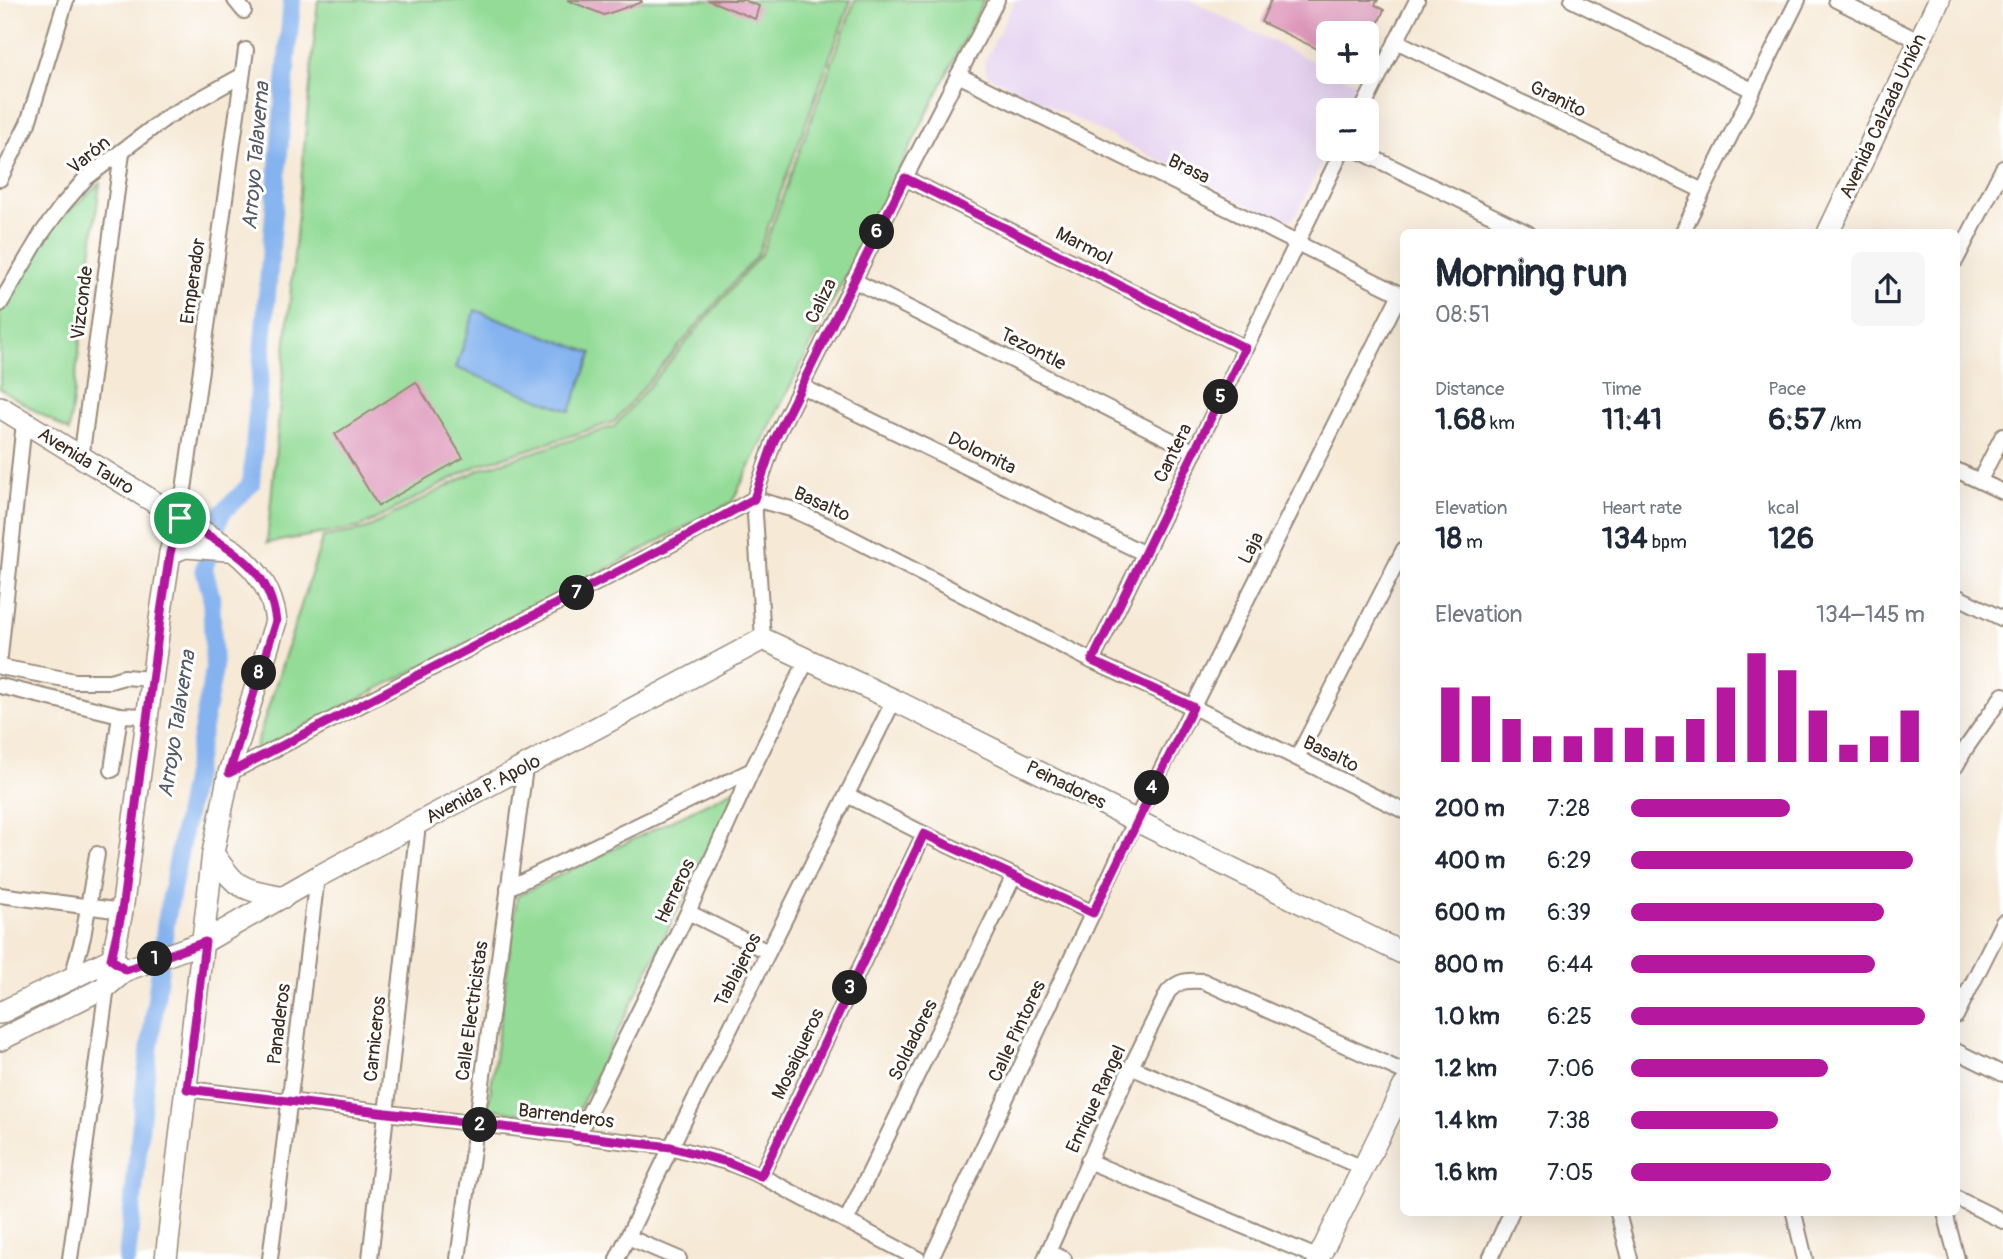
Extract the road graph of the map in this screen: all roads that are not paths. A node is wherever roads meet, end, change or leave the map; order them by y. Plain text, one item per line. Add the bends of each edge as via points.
1 (66, 0) edge
2 (997, 0) edge
3 (1416, 0) edge
4 (1572, 0) edge
5 (1798, 0) edge
6 (1836, 0) edge
7 (1939, 0) edge
8 (1396, 41) junction
9 (1919, 41) junction
10 (246, 50) dead end
11 (958, 75) junction
12 (241, 76) junction
13 (1752, 90) junction
14 (1368, 98) edge
15 (122, 153) junction
16 (1337, 161) edge
17 (1379, 161) edge
18 (2003, 168) edge
19 (905, 178) junction
20 (0, 179) edge
21 (1703, 191) junction
22 (1520, 229) edge
23 (1684, 229) edge
24 (1830, 229) edge
25 (1296, 243) junction
26 (1960, 252) edge
27 (853, 280) junction
28 (1400, 294) edge
29 (1400, 299) edge
30 (0, 304) edge
31 (1245, 348) junction
32 (801, 386) junction
33 (0, 407) edge
34 (24, 422) junction
35 (2003, 435) edge
36 (1195, 452) junction
37 (81, 459) junction
38 (1960, 472) edge
39 (1980, 480) junction
40 (2003, 492) edge
41 (754, 499) junction
42 (185, 522) junction
43 (178, 550) junction
44 (1145, 554) junction
45 (239, 555) junction
46 (1400, 557) edge
47 (1960, 598) edge
48 (2003, 619) edge
49 (763, 639) junction
50 (0, 656) edge
51 (807, 660) junction
52 (1092, 661) junction
53 (0, 667) edge
54 (152, 679) junction
55 (0, 685) edge
56 (2003, 695) edge
57 (894, 700) junction
58 (1193, 707) junction
59 (120, 715) junction
60 (146, 716) junction
61 (1297, 758) junction
62 (1960, 759) edge
63 (525, 768) junction
64 (113, 770) dead end
65 (752, 770) junction
66 (229, 773) junction
67 (847, 794) junction
68 (1400, 806) edge
69 (1136, 820) junction
70 (418, 824) junction
71 (924, 834) junction
72 (214, 853) junction
73 (97, 854) dead end
74 (1014, 876) junction
75 (317, 877) junction
76 (508, 888) junction
77 (0, 895) edge
78 (284, 897) junction
79 (88, 906) junction
80 (122, 911) junction
81 (688, 912) junction
82 (1093, 913) junction
83 (2003, 922) edge
84 (205, 942) junction
85 (768, 952) junction
86 (1400, 952) edge
87 (124, 965) junction
88 (72, 977) junction
89 (107, 986) junction
90 (1960, 1008) edge
91 (0, 1013) edge
92 (0, 1040) edge
93 (1960, 1053) edge
94 (1131, 1067) junction
95 (1400, 1070) edge
96 (2003, 1074) edge
97 (187, 1089) junction
98 (1400, 1094) edge
99 (289, 1102) junction
100 (386, 1113) junction
101 (476, 1125) junction
102 (577, 1137) junction
103 (671, 1147) junction
104 (1088, 1161) junction
105 (1363, 1168) junction
106 (761, 1176) junction
107 (1960, 1200) edge
108 (1510, 1216) edge
109 (1619, 1216) edge
110 (1795, 1216) edge
111 (1946, 1216) edge
112 (846, 1221) junction
113 (2003, 1221) edge
114 (628, 1237) junction
115 (1046, 1255) edge
116 (1319, 1258) edge
117 (70, 1259) edge
118 (166, 1259) edge
119 (270, 1259) edge
120 (370, 1259) edge
121 (458, 1259) edge
122 (617, 1259) edge
123 (679, 1259) edge
124 (918, 1259) edge
125 (931, 1259) edge
126 (1064, 1259) edge
127 (1490, 1259) edge
128 (1630, 1259) edge
129 (1805, 1259) edge
130 (1957, 1259) edge

1 - 20 street via 28,123
2 - 11 street, Caliza
3 - 8 street
4 - 13 street
5 - 13 street
6 - 9 street
7 - 9 street, Avenida Calzada Unión
8 - 14 street
8 - 21 street, Granito
9 - 24 street, Avenida Calzada Unión
10 - 12 street, Emperador
11 - 19 street, Caliza
11 - 25 street, Brasa
12 - 15 street, Varón via 167,117
12 - 42 street, Emperador
13 - 21 street
15 - 30 street, Varón via 86,178 61,206
15 - 37 street, Vizconde
16 - 25 street, Cantera
17 - 22 street
18 - 26 street
19 - 27 street, Caliza
19 - 31 street, Marmol
21 - 23 street
25 - 28 street, Brasa
25 - 31 street, Cantera
27 - 32 street, Caliza
27 - 36 street, Tezontle
29 - 58 street, Laja
31 - 36 street, Cantera
32 - 41 street, Caliza via 774,441
32 - 44 street, Dolomita
33 - 34 street, Avenida Tauro
34 - 37 street, Avenida Tauro
34 - 50 street
35 - 39 street
36 - 44 street, Cantera
37 - 42 street, Avenida Tauro
38 - 39 street
39 - 40 street
41 - 49 street, Caliza
41 - 52 street, Basalto via 826,525
41 - 66 street
42 - 43 street
42 - 45 street, Avenida Tauro
43 - 45 street
43 - 54 street
44 - 52 street, Cantera
45 - 66 street, Avenida Tauro via 269,592 276,621
46 - 61 street
47 - 48 street
49 - 51 street, Peinadores
49 - 63 street, Avenida P. Apolo
51 - 57 street, Peinadores
51 - 65 street, Herreros
52 - 58 street, Basalto
53 - 54 street via 75,681
54 - 60 street
55 - 59 street
56 - 62 street
57 - 67 street, Tablajeros
57 - 69 street, Peinadores
58 - 61 street, Basalto
58 - 69 street, Laja
59 - 60 street
59 - 64 street
60 - 80 street
61 - 68 street, Basalto
63 - 70 street, Avenida P. Apolo
63 - 76 street, Calle Electricistas
65 - 76 street
65 - 81 street, Herreros
66 - 72 street
67 - 71 street
67 - 85 street, Tablajeros
69 - 82 street, Calle Pintores
69 - 86 street, Peinadores
70 - 75 street, Avenida P. Apolo
70 - 100 street, Carniceros
71 - 74 street
71 - 106 street, Mosaiqueros
72 - 78 street via 230,879 245,889
72 - 84 street
73 - 79 street
74 - 82 street
74 - 112 street, Soldadores
75 - 78 street, Avenida P. Apolo
75 - 99 street, Panaderos
76 - 101 street, Calle Electricistas
77 - 79 street
78 - 84 street, Avenida P. Apolo
79 - 80 street
79 - 88 street
80 - 87 street
81 - 85 street
81 - 102 street, Herreros
82 - 125 street, Calle Pintores
83 - 90 street
84 - 87 street, Avenida P. Apolo
84 - 97 street
85 - 103 street, Tablajeros
87 - 88 street, Avenida P. Apolo
87 - 89 street
88 - 91 street, Avenida P. Apolo
89 - 92 street
89 - 117 street
93 - 96 street
94 - 95 street, Enrique Rangel via 1168,992 1186,980 1203,982
94 - 104 street, Enrique Rangel
94 - 105 street
97 - 99 street, Barrenderos
97 - 118 street
98 - 105 street
99 - 100 street, Barrenderos
99 - 119 street, Panaderos
100 - 101 street, Barrenderos
100 - 120 street, Carniceros
101 - 102 street, Barrenderos
101 - 121 street, Calle Electricistas
102 - 103 street, Barrenderos
103 - 106 street, Barrenderos
103 - 114 street, Tablajeros
104 - 115 street, Enrique Rangel
104 - 116 street
105 - 116 street
106 - 112 street, Barrenderos
107 - 113 street
108 - 127 street
109 - 128 street
110 - 129 street
111 - 130 street
112 - 124 street, Barrenderos
114 - 122 street, Tablajeros
114 - 123 street
115 - 126 street

